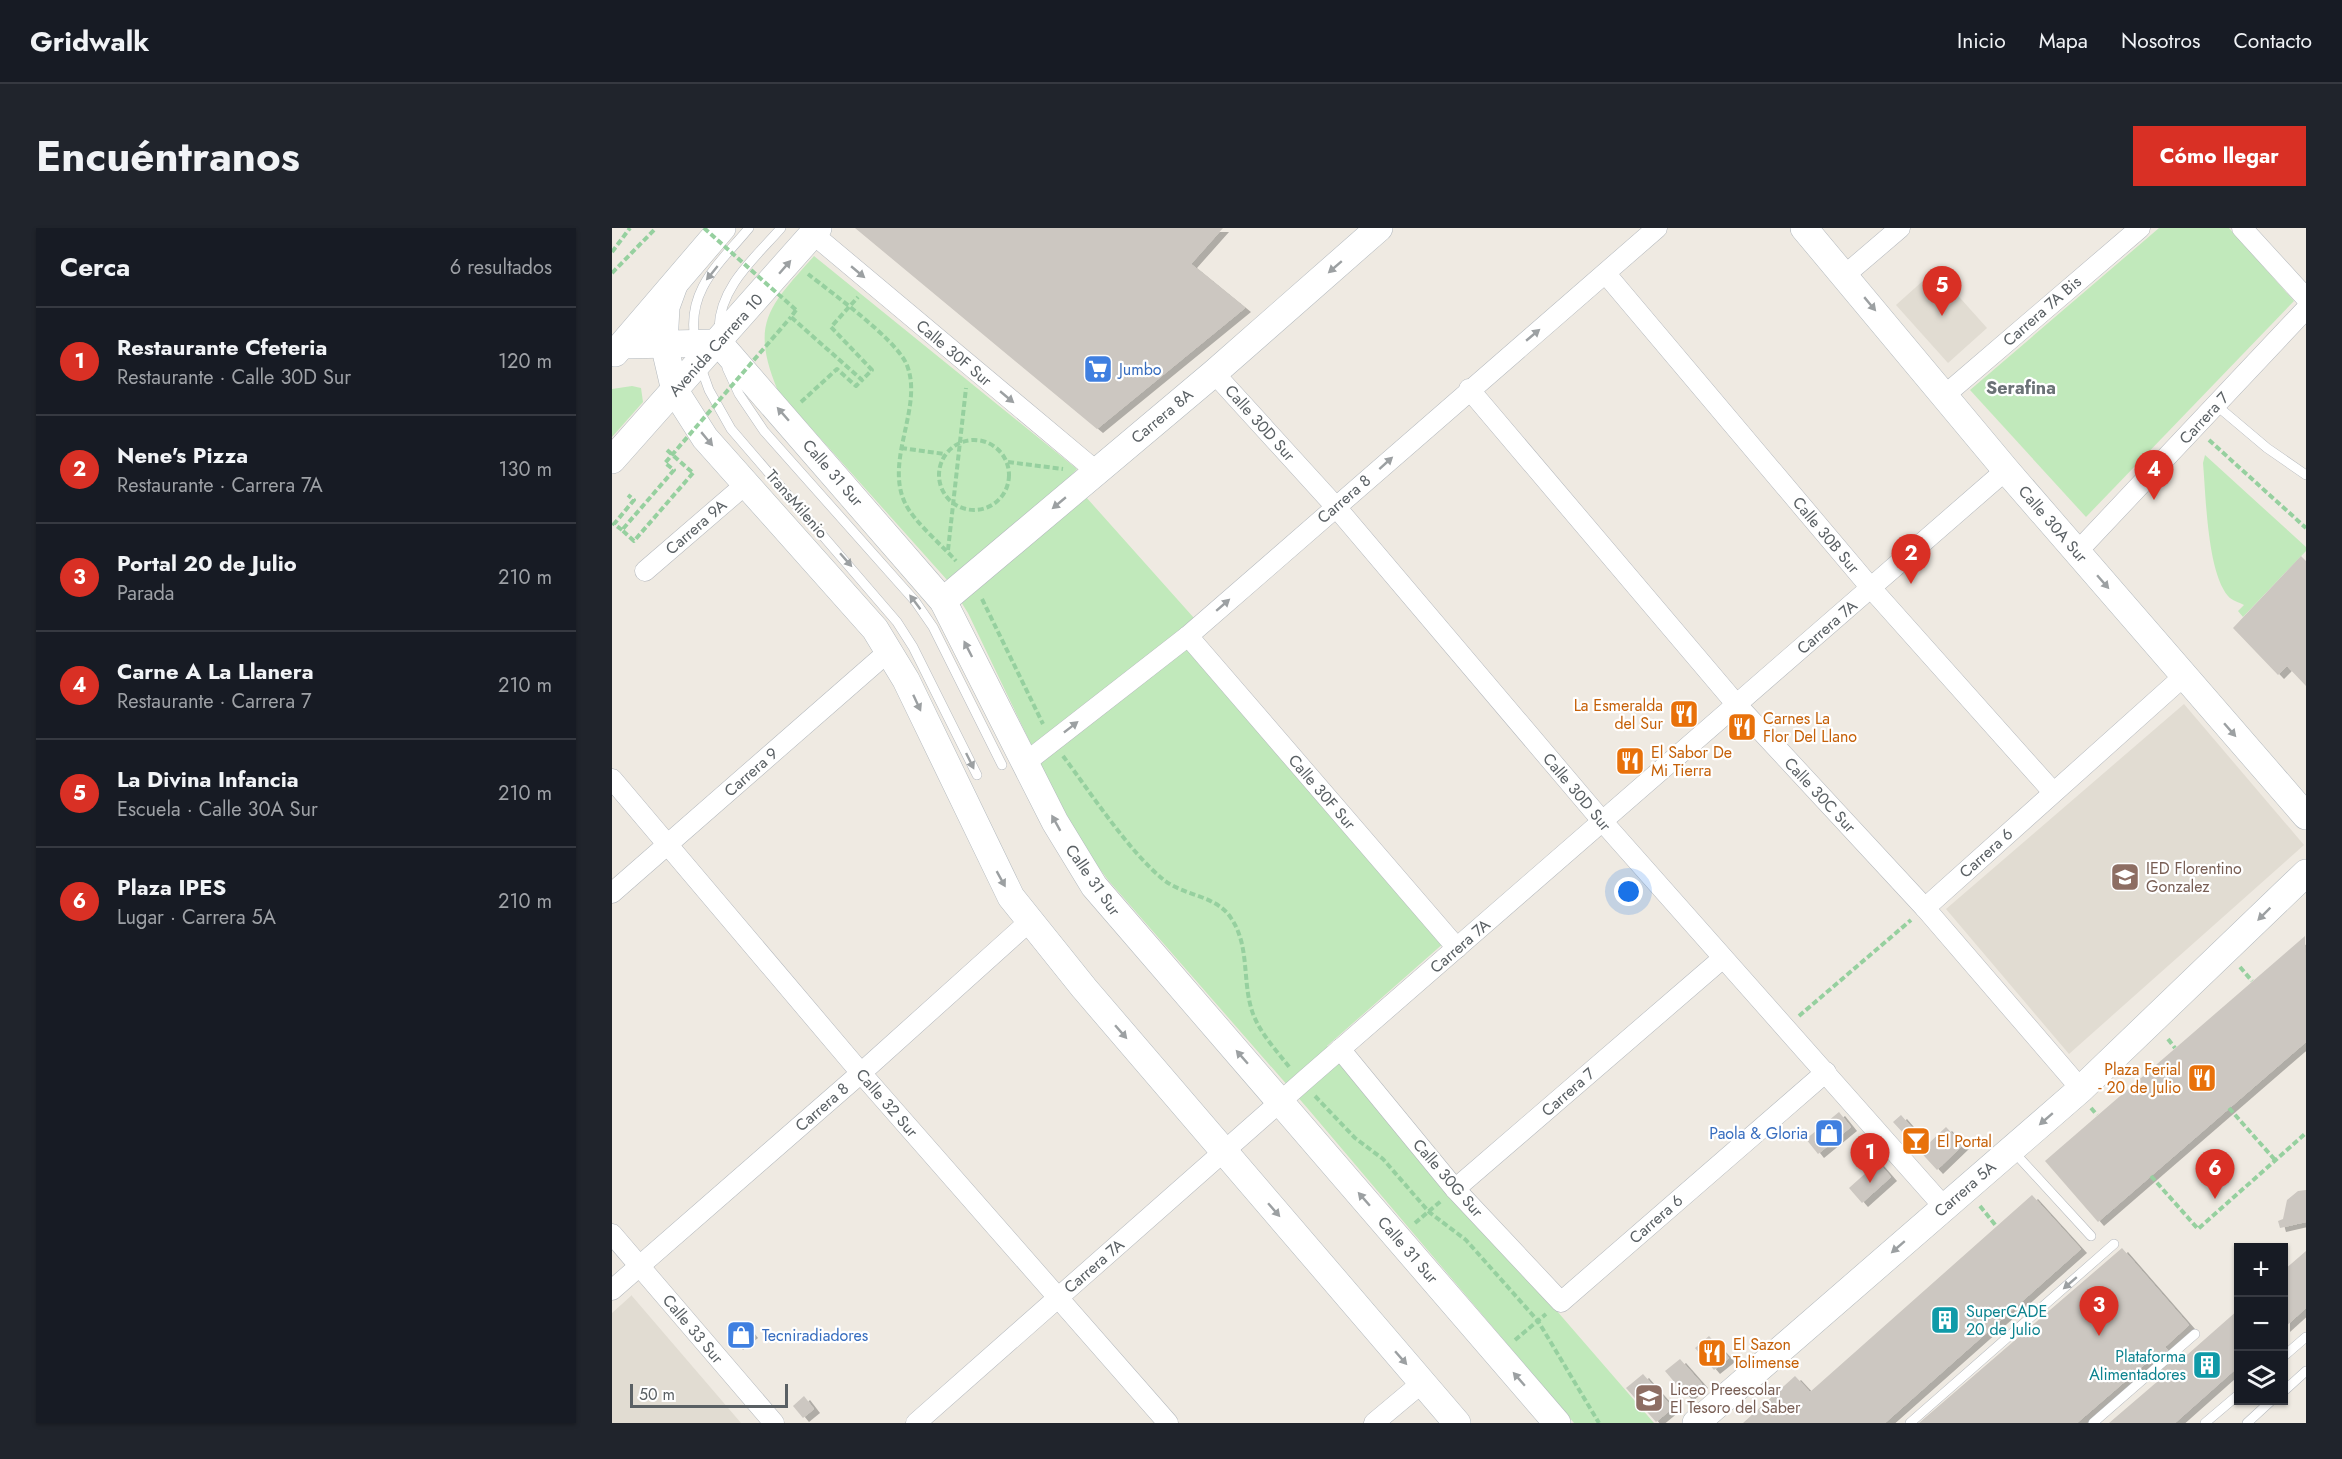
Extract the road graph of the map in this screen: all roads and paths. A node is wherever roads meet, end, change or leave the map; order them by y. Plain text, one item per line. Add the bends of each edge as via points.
1 (630, 228) edge
2 (656, 228) edge
3 (704, 228) edge
4 (722, 228) edge
5 (749, 228) edge
6 (782, 228) edge
7 (1379, 228) edge
8 (1657, 228) edge
9 (1804, 228) edge
10 (1900, 228) edge
11 (2140, 228) edge
12 (2242, 228) edge
13 (815, 231) edge
14 (612, 252) edge
15 (612, 273) edge
16 (807, 273) dead end
17 (1606, 274) junction
18 (1845, 275) junction
19 (674, 285) junction
20 (862, 292) dead end
21 (2306, 298) edge
22 (848, 308) junction
23 (2306, 309) edge
24 (790, 317) junction
25 (664, 344) junction
26 (616, 346) edge
27 (705, 350) junction
28 (1214, 373) junction
29 (967, 379) dead end
30 (862, 380) junction
31 (1469, 389) junction
32 (675, 391) junction
33 (1945, 395) junction
34 (800, 403) dead end
35 (2216, 405) junction
36 (2195, 427) junction
37 (960, 442) junction
38 (901, 448) junction
39 (667, 450) dead end
40 (945, 454) junction
41 (612, 460) edge
42 (1007, 462) junction
43 (1066, 470) dead end
44 (2006, 470) junction
45 (1096, 471) junction
46 (2306, 475) edge
47 (746, 484) junction
48 (628, 495) dead end
49 (953, 503) junction
50 (1336, 507) junction
51 (2306, 528) edge
52 (622, 530) junction
53 (947, 551) junction
54 (2077, 552) junction
55 (645, 571) dead end
56 (972, 577) junction
57 (1871, 588) junction
58 (943, 601) junction
59 (1188, 636) junction
60 (890, 651) junction
61 (2184, 676) junction
62 (1737, 705) junction
63 (1052, 742) junction
64 (1013, 764) junction
65 (977, 775) dead end
66 (612, 779) edge
67 (2053, 792) junction
68 (2306, 816) edge
69 (1602, 822) junction
70 (668, 843) junction
71 (2306, 873) edge
72 (612, 893) edge
73 (1925, 908) junction
74 (1030, 921) junction
75 (1457, 948) junction
76 (1723, 958) junction
77 (2240, 967) dead end
78 (2252, 981) dead end
79 (1787, 1026) junction
80 (2168, 1039) dead end
81 (2175, 1048) dead end
82 (1340, 1049) junction
83 (1826, 1072) junction
84 (861, 1073) junction
85 (1302, 1082) junction
86 (2081, 1089) junction
87 (1280, 1101) junction
88 (2229, 1108) dead end
89 (2306, 1133) edge
90 (2011, 1149) junction
91 (1224, 1151) junction
92 (2275, 1160) junction
93 (2151, 1176) dead end
94 (1455, 1189) junction
95 (1979, 1205) dead end
96 (1944, 1207) junction
97 (1429, 1212) junction
98 (1412, 1226) dead end
99 (1997, 1227) dead end
100 (612, 1234) edge
101 (2091, 1236) dead end
102 (2114, 1244) dead end
103 (640, 1266) junction
104 (612, 1290) edge
105 (1058, 1297) junction
106 (1561, 1302) junction
107 (1538, 1321) junction
108 (2195, 1335) dead end
109 (2306, 1337) edge
110 (1513, 1342) dead end
111 (2288, 1352) edge
112 (2306, 1371) edge
113 (1423, 1382) junction
114 (2288, 1387) edge
115 (2234, 1398) edge
116 (2267, 1405) edge
117 (774, 1423) edge
118 (916, 1423) edge
119 (1168, 1423) edge
120 (1374, 1423) edge
121 (1457, 1423) edge
122 (1557, 1423) edge
123 (1599, 1423) edge
124 (1696, 1423) edge
125 (1910, 1423) edge
126 (2093, 1423) edge
127 (2205, 1423) edge
128 (2247, 1423) edge

1 - 14 path
2 - 15 path
3 - 24 path, bridge via 796,310
4 - 19 street
5 -> 27 lane, TransMilenio via 699,291 693,315
6 - 27 lane, TransMilenio via 725,296 719,324
7 -> 28 street, Carrera 8A
8 - 17 street, Carrera 8
9 - 18 street, Calle 30A Sur
10 - 18 street
11 - 33 street, Carrera 7A Bis
12 - 21 street
27 -> 13 street, Avenida Carrera 10
13 -> 45 street, Calle 30F Sur
16 - 22 path
31 -> 17 street, Carrera 8
17 - 57 street, Calle 30B Sur
18 -> 33 street, Calle 30A Sur
19 - 25 street via 666,307
19 - 26 street
20 - 22 path
22 - 30 path via 831,327 872,370
22 - 38 path via 905,362 911,381
23 - 35 street, Carrera 7
24 - 30 path
24 - 52 path, bridge via 666,463 674,470
25 - 26 street
25 - 27 street
25 - 32 street
27 - 32 street, Avenida Carrera 10
58 -> 27 street, Calle 31 Sur
64 -> 27 lane, TransMilenio via 933,627 893,574 764,431
27 -> 65 lane, TransMilenio via 714,400 731,429 897,622
28 - 45 street, Carrera 8A
28 - 50 street, Calle 30D Sur
29 - 37 path
30 - 34 path via 856,386 837,369
50 -> 31 street, Carrera 8
31 - 62 street, Calle 30C Sur
32 - 41 street, Avenida Carrera 10
32 -> 47 street via 705,438
33 - 44 street, Calle 30A Sur
35 - 36 street, Carrera 7
35 - 46 lane
36 - 51 path
36 - 54 street, Carrera 7
37 - 40 path
37 - 42 path via 984,440 995,446
37 - 49 path
38 - 40 path
38 - 53 path via 898,472 906,506
39 - 52 path, bridge via 693,473 634,541
40 - 49 path via 938,479
42 - 43 path
42 - 49 path via 1007,488 992,506 969,510
44 - 54 street, Calle 30A Sur
44 - 57 street, Carrera 7A
45 -> 56 street, Carrera 8A
47 - 55 street, Carrera 9A
47 - 60 street via 857,606
48 - 52 path via 634,500 614,524
49 - 53 path
59 -> 50 street, Carrera 8
50 - 69 street, Calle 30D Sur
53 - 56 path
54 -> 61 street, Calle 30A Sur
56 - 58 street, Carrera 8A
56 - 63 path
57 - 62 street, Carrera 7A
57 - 67 street, Calle 30B Sur
64 -> 58 street, Calle 31 Sur
63 -> 59 street, Carrera 8
59 - 75 street, Calle 30F Sur
60 - 70 street, Carrera 9
60 -> 74 street via 998,873
61 - 67 street, Carrera 6
61 -> 68 street, Calle 30A Sur
62 - 69 street, Carrera 7A
62 - 73 street, Calle 30C Sur
63 - 64 street, Carrera 8
63 - 85 path via 1130,843 1165,881 1209,899 1230,916 1241,937 1252,1012 1266,1038
87 -> 64 street, Calle 31 Sur via 1094,886
66 - 70 street, Calle 32 Sur
67 - 73 street, Carrera 6
69 - 75 street, Carrera 7A
69 - 76 street, Calle 30D Sur
70 - 72 street, Carrera 9
70 - 84 street, Calle 32 Sur
71 -> 86 street, Carrera 5A
73 - 79 path
73 - 86 street, Calle 30C Sur
74 - 84 street, Carrera 8
74 -> 91 street
75 - 82 street, Carrera 7A
76 - 79 street, Calle 30D Sur
76 - 94 street, Carrera 7
77 - 78 path
79 - 83 street, Calle 30D Sur
80 - 81 path
82 - 85 street, Carrera 7A
82 - 94 street, Calle 30G Sur
83 - 96 street, Calle 30D Sur
83 - 106 street, Carrera 6
84 - 103 street, Carrera 8
84 - 105 street, Calle 32 Sur
85 - 87 street, Carrera 7A
85 - 97 path via 1355,1138 1383,1159
86 -> 90 street, Carrera 5A
87 - 91 street, Carrera 7A
122 -> 87 street, Calle 31 Sur
88 - 92 path
89 - 92 path
90 - 96 street, Carrera 5A
90 - 101 lane
91 - 105 street, Carrera 7A
91 -> 113 street
92 - 93 path via 2198,1229
94 - 97 path
94 - 106 street, Calle 30G Sur
95 - 99 path
96 -> 124 street, Carrera 5A
97 - 98 path
97 - 107 path via 1466,1240
100 - 103 street, Calle 33 Sur
102 -> 125 lane
103 - 104 street, Carrera 8
103 - 117 street, Calle 33 Sur
105 - 118 street, Carrera 7A
105 - 119 street, Calle 32 Sur
106 - 107 path
107 - 110 path
107 - 123 path
108 - 126 lane
109 - 111 lane
112 - 114 lane
113 - 120 street
113 - 121 street
115 - 127 lane
116 - 128 lane

